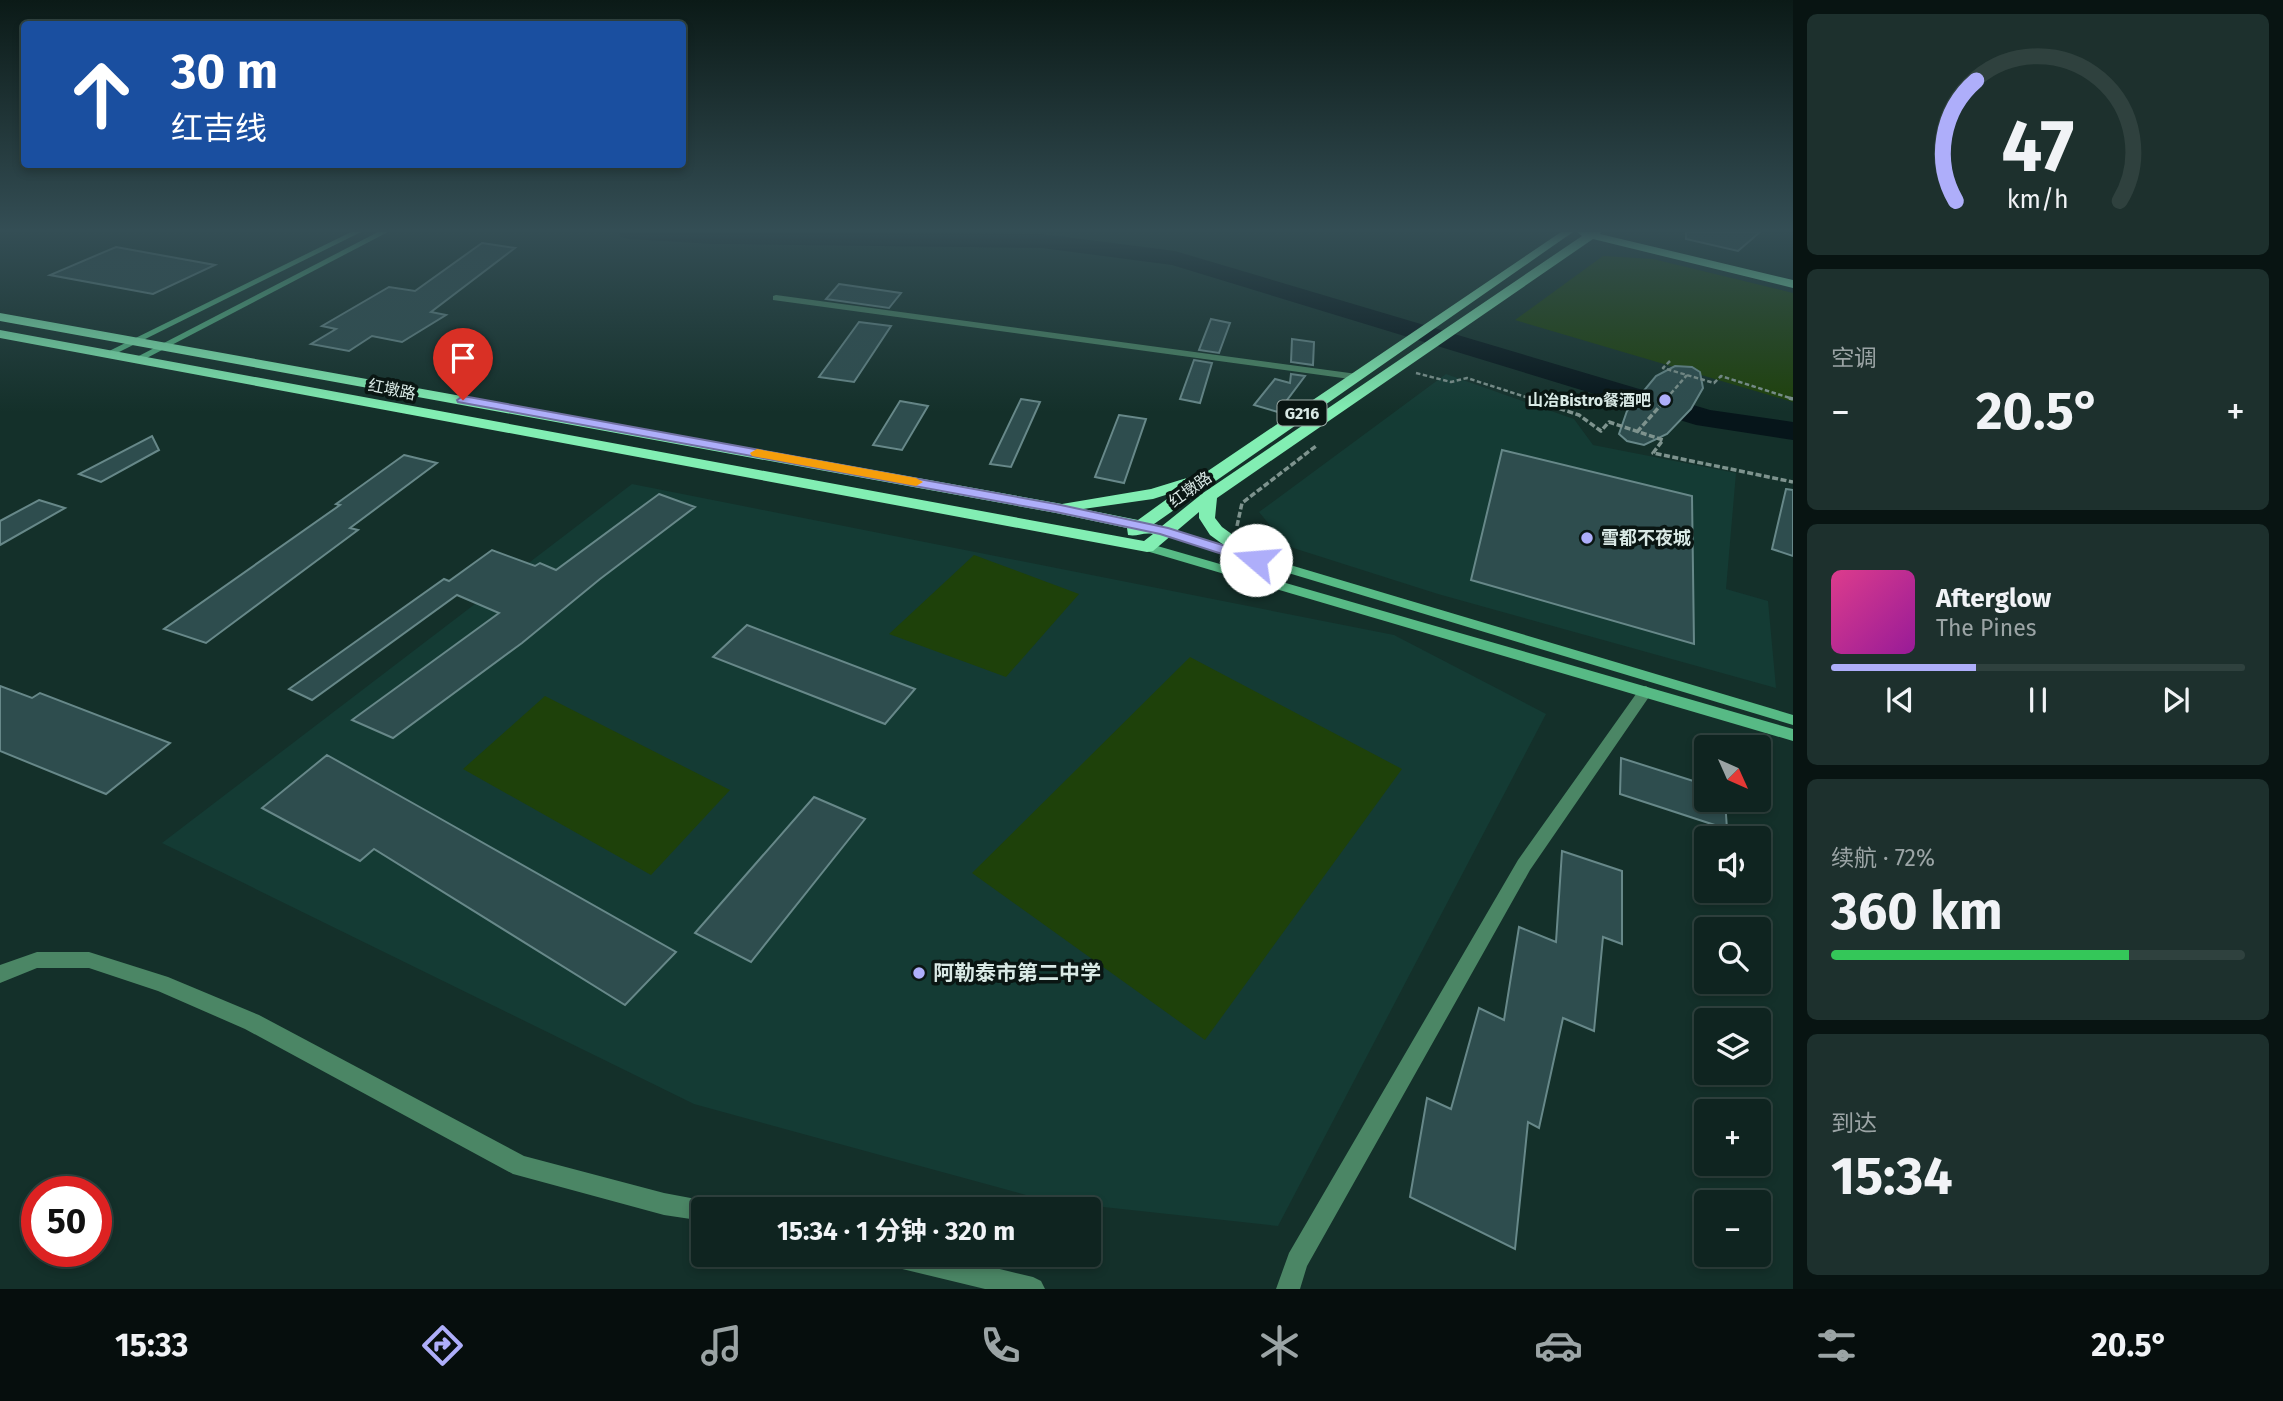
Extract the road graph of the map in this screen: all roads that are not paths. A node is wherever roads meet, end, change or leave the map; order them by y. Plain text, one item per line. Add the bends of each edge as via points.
1 (234, 292) edge
2 (268, 292) edge
3 (1481, 292) edge
4 (1508, 292) edge
5 (776, 298) dead end
6 (0, 317) edge
7 (0, 334) edge
8 (136, 340) junction
9 (166, 345) junction
10 (108, 354) junction
11 (138, 359) junction
12 (1357, 377) junction
13 (1205, 477) junction
14 (1209, 496) junction
15 (1056, 508) junction
16 (1140, 526) junction
17 (1163, 531) junction
18 (1119, 542) junction
19 (1147, 547) junction
20 (1256, 560) junction
21 (1646, 691) junction
22 (1793, 720) edge
23 (1793, 735) edge
24 (0, 974) edge
25 (691, 1208) edge
26 (943, 1267) edge
27 (1033, 1289) edge
28 (1288, 1289) edge

1 - 8 main road
2 - 9 main road
3 - 12 highway, 红墩路 / G216
4 - 14 highway, 红墩路 / G216
5 - 12 street
6 - 8 highway, 红墩路
7 - 10 highway, 红墩路
8 - 9 highway, 红墩路
8 - 10 main road
9 - 11 main road
9 - 15 highway, 红墩路
10 - 11 highway, 红墩路
11 - 18 highway, 红墩路
12 - 13 highway, 红墩路 / G216
13 - 15 highway via 1153,494
13 - 16 highway
14 - 17 highway, 红墩路 / G216
14 - 20 highway via 1207,518 1216,531
15 - 16 highway, 红墩路
16 - 17 highway, 红墩路
16 - 18 highway
17 - 19 highway, 红墩路 / G216
17 - 20 main road
18 - 19 highway, 红墩路
19 - 21 main road
20 - 22 main road
21 - 23 main road
21 - 28 street via 1524,865 1297,1261
24 - 25 street via 37,960 89,960 161,983 252,1022 521,1166
26 - 27 street

